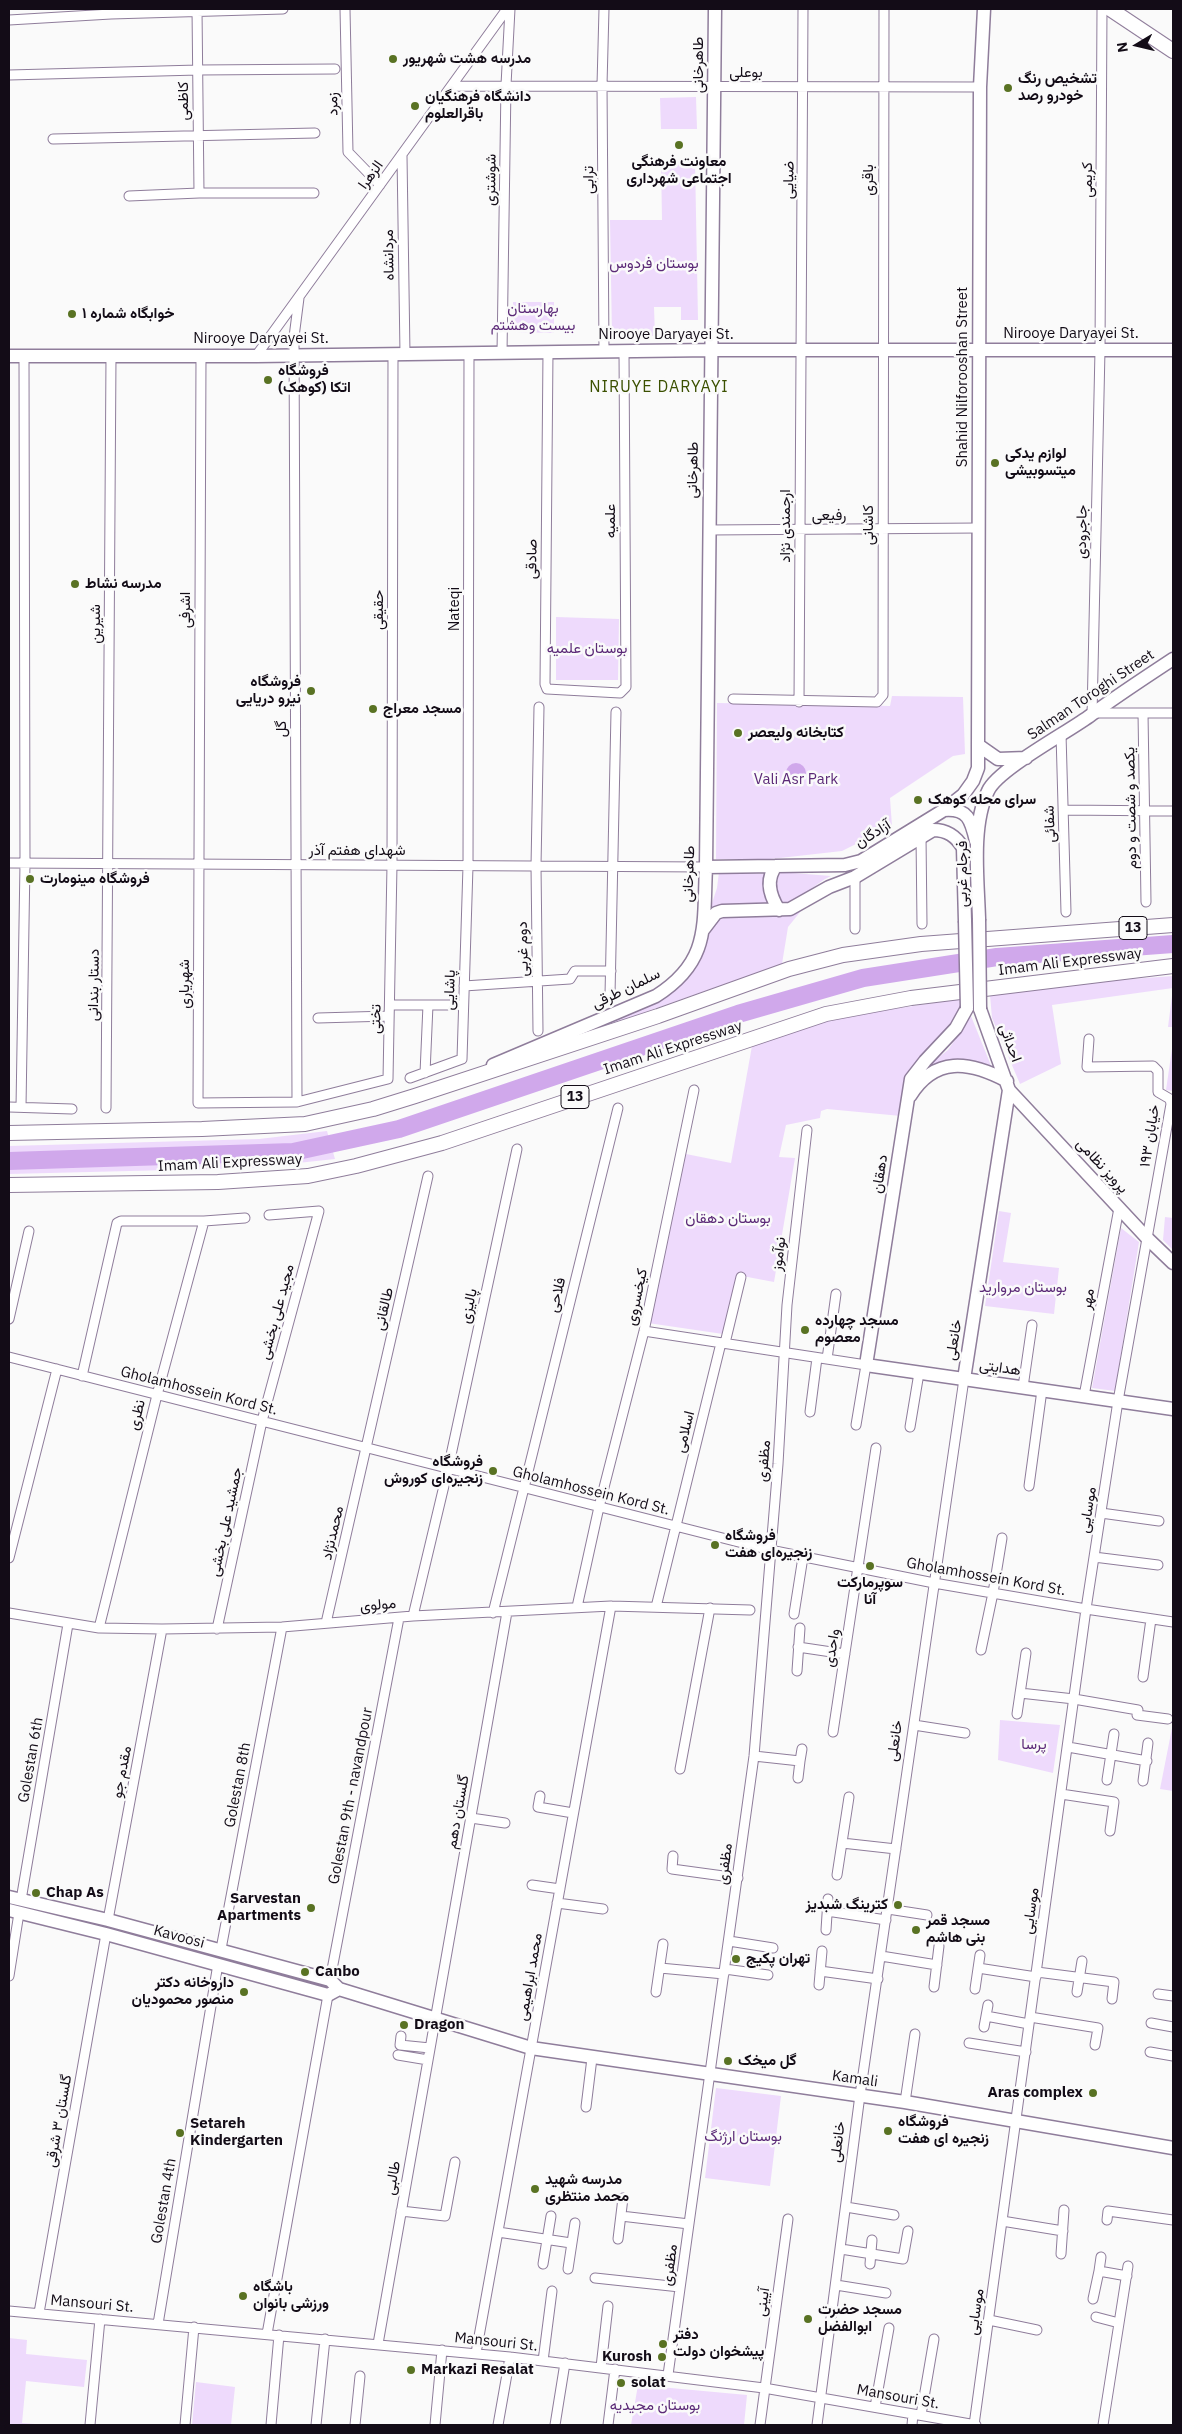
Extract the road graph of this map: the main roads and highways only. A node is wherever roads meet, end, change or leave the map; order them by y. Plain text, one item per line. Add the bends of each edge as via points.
1 (716, 9) edge
2 (984, 9) edge
3 (1110, 9) edge
4 (1173, 52) edge
5 (711, 350) junction
6 (1173, 350) edge
7 (979, 351) junction
8 (9, 356) edge
9 (1173, 659) edge
10 (978, 745) junction
11 (1026, 758) junction
12 (944, 810) junction
13 (958, 840) joint
14 (978, 848) junction
15 (776, 866) junction
16 (706, 867) junction
17 (779, 910) junction
18 (1173, 916) edge
19 (1173, 925) edge
20 (703, 931) junction
21 (1094, 931) junction
22 (1173, 966) edge
23 (1137, 970) junction
24 (1173, 971) edge
25 (974, 1008) junction
26 (462, 1080) junction
27 (1008, 1085) junction
28 (908, 1101) junction
29 (9, 1133) edge
30 (9, 1185) edge
31 (1173, 1263) edge
32 (866, 1365) joint
33 (964, 1379) junction
34 (1173, 1409) edge
35 (9, 1897) edge
36 (22, 1900) junction
37 (14, 1912) edge
38 (108, 1920) junction
39 (106, 1934) junction
40 (221, 1949) junction
41 (218, 1964) junction
42 (332, 1988) junction
43 (531, 2048) joint
44 (1173, 2148) edge

1 - 5 main road, طاهرخانی
2 - 7 main road, Shahid Nilforooshan Street via 980,87
3 - 4 main road
5 - 7 main road, Nirooye Daryayei St.
5 - 8 main road, Nirooye Daryayei St.
5 - 16 main road, طاهرخانی
6 - 7 main road, Nirooye Daryayei St.
7 - 10 main road, Shahid Nilforooshan Street
9 - 11 main road, Salman Toroghi Street
10 - 11 main road via 998,759
10 - 12 main road, آزادگان via 974,782
11 - 14 main road, فرجام غربی via 988,789
12 - 14 main road via 963,812 970,820
12 - 15 main road, آزادگان via 862,862
13 - 17 main road, سلمان طرقی via 942,830 933,830 854,877 790,909
13 - 25 main road, فرجام غربی, bridge via 963,848 965,921
14 - 25 main road, فرجام غربی, bridge via 979,919
15 - 16 main road, آزادگان
15 - 17 main road via 771,872 770,888
16 - 20 main road, طاهرخانی
17 - 20 main road, سلمان طرقی via 722,911 716,913
18 - 21 main road
19 - 21 main road, Imam Ali Expressway / 13
20 - 26 main road, سلمان طرقی via 694,961 673,984 656,996
21 - 26 main road, Imam Ali Expressway / 13 via 921,944 843,954 789,969
22 - 23 main road, Imam Ali Expressway / 13
23 - 24 main road
23 - 30 main road, Imam Ali Expressway / 13 via 911,998 826,1014 442,1143 308,1176 234,1181
25 - 27 main road, احداثی
25 - 28 main road, دهقان via 916,1071 911,1079
26 - 29 main road, Imam Ali Expressway / 13 via 373,1109 305,1124
27 - 28 main road via 994,1074 973,1068 941,1067 924,1078
27 - 31 main road, پرویز نظامی
27 - 33 main road, خانعلی
28 - 32 main road, دهقان
32 - 33 main road, هدایتی
33 - 34 main road, هدایتی
35 - 36 main road
36 - 37 main road
36 - 38 main road
37 - 39 main road, Kavoosi
38 - 39 main road
38 - 40 main road, Kavoosi
39 - 41 main road, Kavoosi
40 - 41 main road
40 - 42 main road, Kavoosi
41 - 42 main road, Kavoosi
42 - 43 main road, Kavoosi
43 - 44 main road, Kamali via 905,2102

